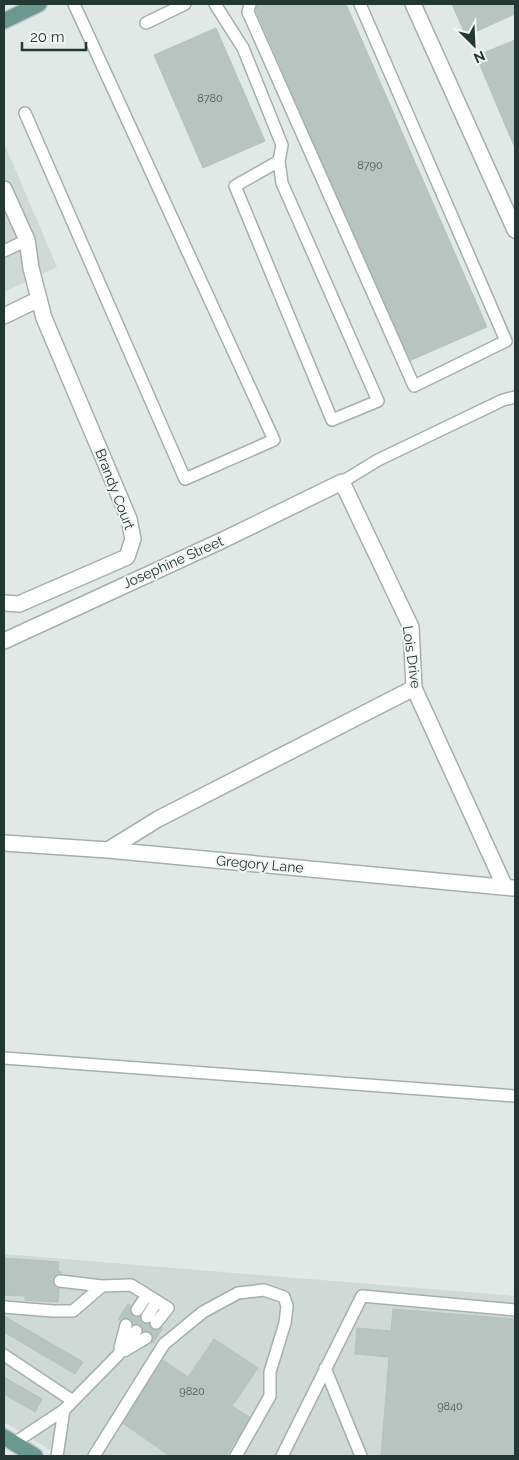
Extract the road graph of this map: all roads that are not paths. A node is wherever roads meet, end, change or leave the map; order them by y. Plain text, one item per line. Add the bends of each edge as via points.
1 (40, 4) edge
2 (74, 4) edge
3 (185, 4) edge
4 (215, 4) edge
5 (250, 4) edge
6 (360, 4) edge
7 (413, 4) edge
8 (4, 21) edge
9 (146, 23) dead end
10 (25, 113) dead end
11 (278, 161) junction
12 (4, 189) edge
13 (515, 230) edge
14 (27, 240) junction
15 (4, 251) edge
16 (39, 299) junction
17 (4, 316) edge
18 (515, 397) edge
19 (342, 482) junction
20 (4, 603) edge
21 (4, 641) edge
22 (414, 688) junction
23 (4, 843) edge
24 (108, 850) junction
25 (510, 888) edge
26 (4, 1058) edge
27 (515, 1096) edge
28 (60, 1281) dead end
29 (102, 1286) junction
30 (152, 1298) junction
31 (4, 1307) edge
32 (137, 1310) dead end
33 (515, 1310) edge
34 (152, 1320) dead end
35 (126, 1325) dead end
36 (141, 1335) dead end
37 (4, 1355) edge
38 (118, 1355) junction
39 (326, 1368) junction
40 (73, 1401) junction
41 (64, 1410) junction
42 (9, 1440) edge
43 (99, 1455) edge
44 (35, 1456) edge
45 (57, 1456) edge
46 (236, 1456) edge
47 (282, 1456) edge
48 (361, 1456) edge

1 - 8 main road
2 - 10 lane via 274,440 185,479
3 - 9 lane
4 - 11 lane via 243,48 282,145
5 - 6 lane via 248,12 414,386 506,341
7 - 13 street
11 - 11 lane via 282,183 378,401 332,420 235,186
12 - 14 street, Brandy Court
14 - 15 lane
14 - 16 street, Brandy Court
16 - 17 street
16 - 20 street, Brandy Court via 44,318 129,519 134,539 127,557 19,604
18 - 19 lane via 387,455
19 - 21 street, Josephine Street
19 - 22 street, Lois Drive via 411,627
22 - 24 street via 158,819
22 - 25 street, Lois Drive
23 - 24 street, Gregory Lane
24 - 25 street, Gregory Lane
26 - 27 lane
28 - 29 lane
29 - 30 lane via 132,1285
29 - 31 lane via 73,1311
30 - 32 lane
30 - 34 lane via 168,1308
33 - 39 lane via 362,1296
35 - 38 lane
36 - 38 lane
37 - 40 lane
38 - 40 lane
39 - 47 lane
39 - 48 lane
40 - 41 lane
41 - 42 lane
41 - 45 lane
42 - 44 main road
43 - 46 lane via 164,1344 203,1312 238,1293 264,1290 284,1297 288,1306 286,1323 270,1372 270,1396

